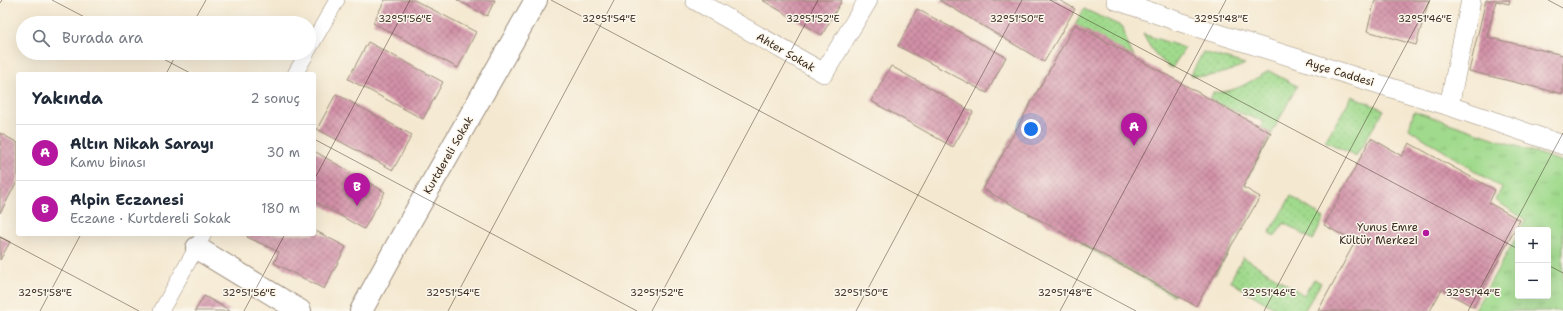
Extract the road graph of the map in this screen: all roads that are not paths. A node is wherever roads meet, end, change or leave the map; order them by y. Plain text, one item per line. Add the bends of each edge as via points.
1 (336, 0) edge
2 (536, 0) edge
3 (695, 0) edge
4 (868, 0) edge
5 (1116, 0) edge
6 (1471, 0) edge
7 (316, 36) edge
8 (303, 60) edge
9 (296, 72) edge
10 (1448, 106) junction
11 (1563, 145) edge
12 (200, 241) edge
13 (161, 311) edge
14 (300, 311) edge
15 (361, 311) edge

1 - 7 street
2 - 15 street, Kurtdereli Sokak
3 - 4 street, Ahter Sokak via 824,73
5 - 10 street, Ayçe Caddesi
6 - 10 street
8 - 9 street
10 - 11 street, Ayçe Caddesi
12 - 13 street
12 - 14 street

